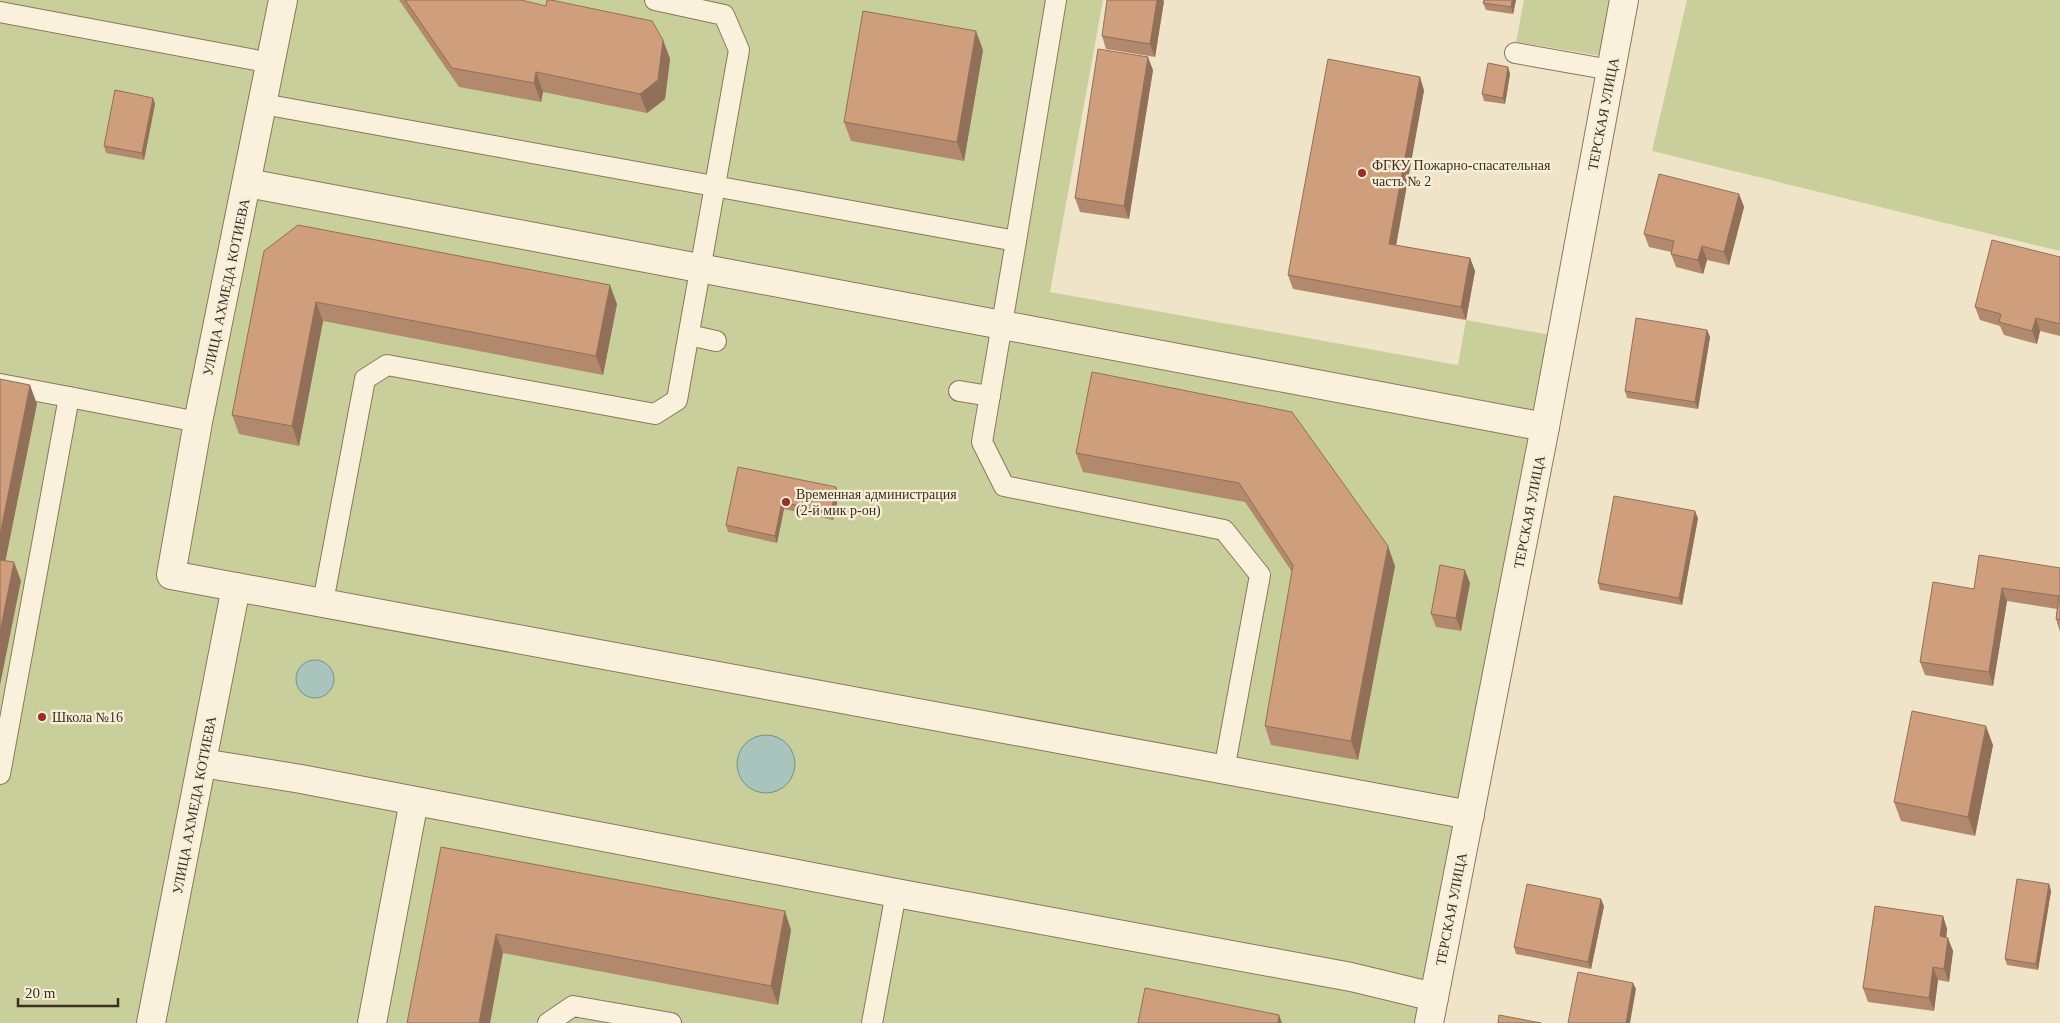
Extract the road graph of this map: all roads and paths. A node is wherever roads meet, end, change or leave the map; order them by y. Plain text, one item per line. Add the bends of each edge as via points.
1 (283, 0) edge
2 (655, 0) edge
3 (1056, 0) edge
4 (1624, 0) edge
5 (0, 12) edge
6 (1514, 52) dead end
7 (271, 62) junction
8 (1611, 70) junction
9 (263, 104) junction
10 (247, 183) junction
11 (716, 186) junction
12 (1016, 241) junction
13 (701, 268) junction
14 (1002, 325) junction
15 (689, 335) junction
16 (716, 341) dead end
17 (0, 384) edge
18 (959, 391) dead end
19 (990, 396) junction
20 (69, 397) junction
21 (198, 422) junction
22 (1545, 427) junction
23 (236, 587) junction
24 (323, 602) junction
25 (202, 763) junction
26 (1224, 770) junction
27 (0, 774) edge
28 (414, 801) junction
29 (1470, 815) junction
30 (896, 893) junction
31 (1434, 996) junction
32 (151, 1023) edge
33 (372, 1023) edge
34 (548, 1023) edge
35 (671, 1023) edge
36 (872, 1023) edge
37 (1429, 1023) edge

1 - 7 street, УЛИЦА АХМЕДА КОТИЕВА
2 - 11 lane via 724,14 740,50
3 - 12 lane
4 - 8 street, ТЕРСКАЯ УЛИЦА
5 - 7 lane
6 - 8 lane
7 - 9 street, УЛИЦА АХМЕДА КОТИЕВА
8 - 22 street, ТЕРСКАЯ УЛИЦА
9 - 10 street, УЛИЦА АХМЕДА КОТИЕВА
9 - 11 lane
10 - 13 street
10 - 21 street, УЛИЦА АХМЕДА КОТИЕВА
11 - 12 lane
11 - 13 lane
12 - 14 lane
13 - 14 street
13 - 15 lane
14 - 19 lane
14 - 22 street
15 - 16 lane
15 - 24 lane via 677,400 654,414 387,365 365,378
17 - 20 lane
18 - 19 lane
19 - 26 lane via 982,442 1004,486 1224,530 1260,575
20 - 21 lane
20 - 27 lane
21 - 23 street, УЛИЦА АХМЕДА КОТИЕВА via 171,574
22 - 29 street, ТЕРСКАЯ УЛИЦА
23 - 24 street
23 - 25 street, УЛИЦА АХМЕДА КОТИЕВА
24 - 26 street
25 - 28 street
25 - 32 street, УЛИЦА АХМЕДА КОТИЕВА
26 - 29 street
28 - 30 street
28 - 33 street
29 - 31 street, ТЕРСКАЯ УЛИЦА
30 - 31 street via 1351,977
30 - 36 lane
31 - 37 street, ТЕРСКАЯ УЛИЦА
34 - 35 lane via 573,1006

